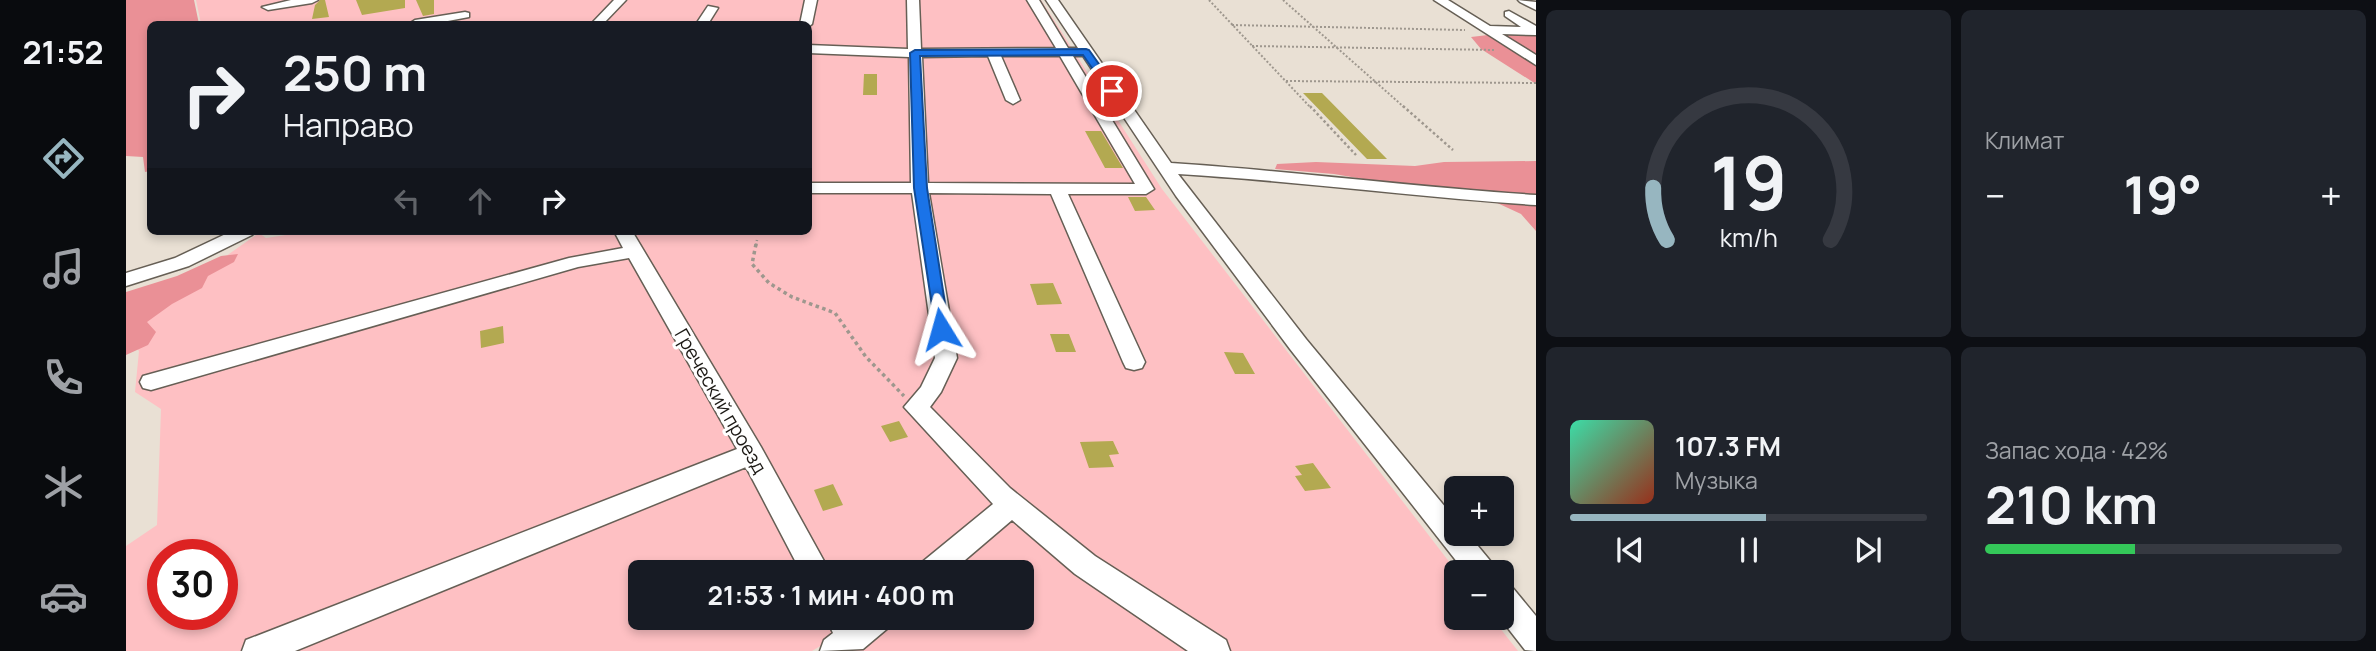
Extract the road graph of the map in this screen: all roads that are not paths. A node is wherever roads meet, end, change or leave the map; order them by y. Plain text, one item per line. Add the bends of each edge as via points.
1 (312, 0) edge
2 (469, 0) edge
3 (620, 0) edge
4 (811, 0) edge
5 (913, 0) edge
6 (1033, 0) edge
7 (1052, 0) edge
8 (1440, 0) edge
9 (1524, 0) edge
10 (1536, 7) edge
11 (267, 8) edge
12 (712, 8) dead end
13 (1509, 13) dead end
14 (467, 20) edge
15 (600, 21) edge
16 (704, 21) edge
17 (807, 21) edge
18 (1488, 30) junction
19 (1536, 31) edge
20 (812, 49) edge
21 (1076, 52) junction
22 (915, 53) junction
23 (993, 53) junction
24 (1536, 61) edge
25 (1013, 100) dead end
26 (1166, 168) junction
27 (812, 188) edge
28 (920, 188) junction
29 (1057, 188) junction
30 (1536, 200) edge
31 (238, 235) edge
32 (629, 241) edge
33 (126, 280) edge
34 (1134, 362) dead end
35 (151, 382) dead end
36 (752, 453) junction
37 (1012, 505) junction
38 (810, 560) edge
39 (946, 560) edge
40 (1472, 560) edge
41 (1514, 612) edge
42 (1536, 640) edge
43 (257, 651) edge
44 (1215, 651) edge

1 - 11 street
2 - 14 street
3 - 15 street
4 - 17 street
5 - 22 street
6 - 21 street
7 - 21 street
8 - 18 street
9 - 10 street
12 - 16 street
13 - 19 street
18 - 19 street
18 - 24 street
20 - 22 street
21 - 23 street
21 - 26 street
21 - 29 street via 1146,189
22 - 23 street
22 - 28 street
23 - 25 street
26 - 30 street
26 - 40 street via 1298,344
27 - 28 street
28 - 29 street
28 - 37 street via 946,358 930,392 916,407
29 - 34 street
31 - 33 street via 182,262
32 - 35 street via 576,262
32 - 36 street, Греческий проезд
36 - 38 street, Греческий проезд
36 - 43 street
37 - 39 street
37 - 44 street via 1085,565
41 - 42 street

